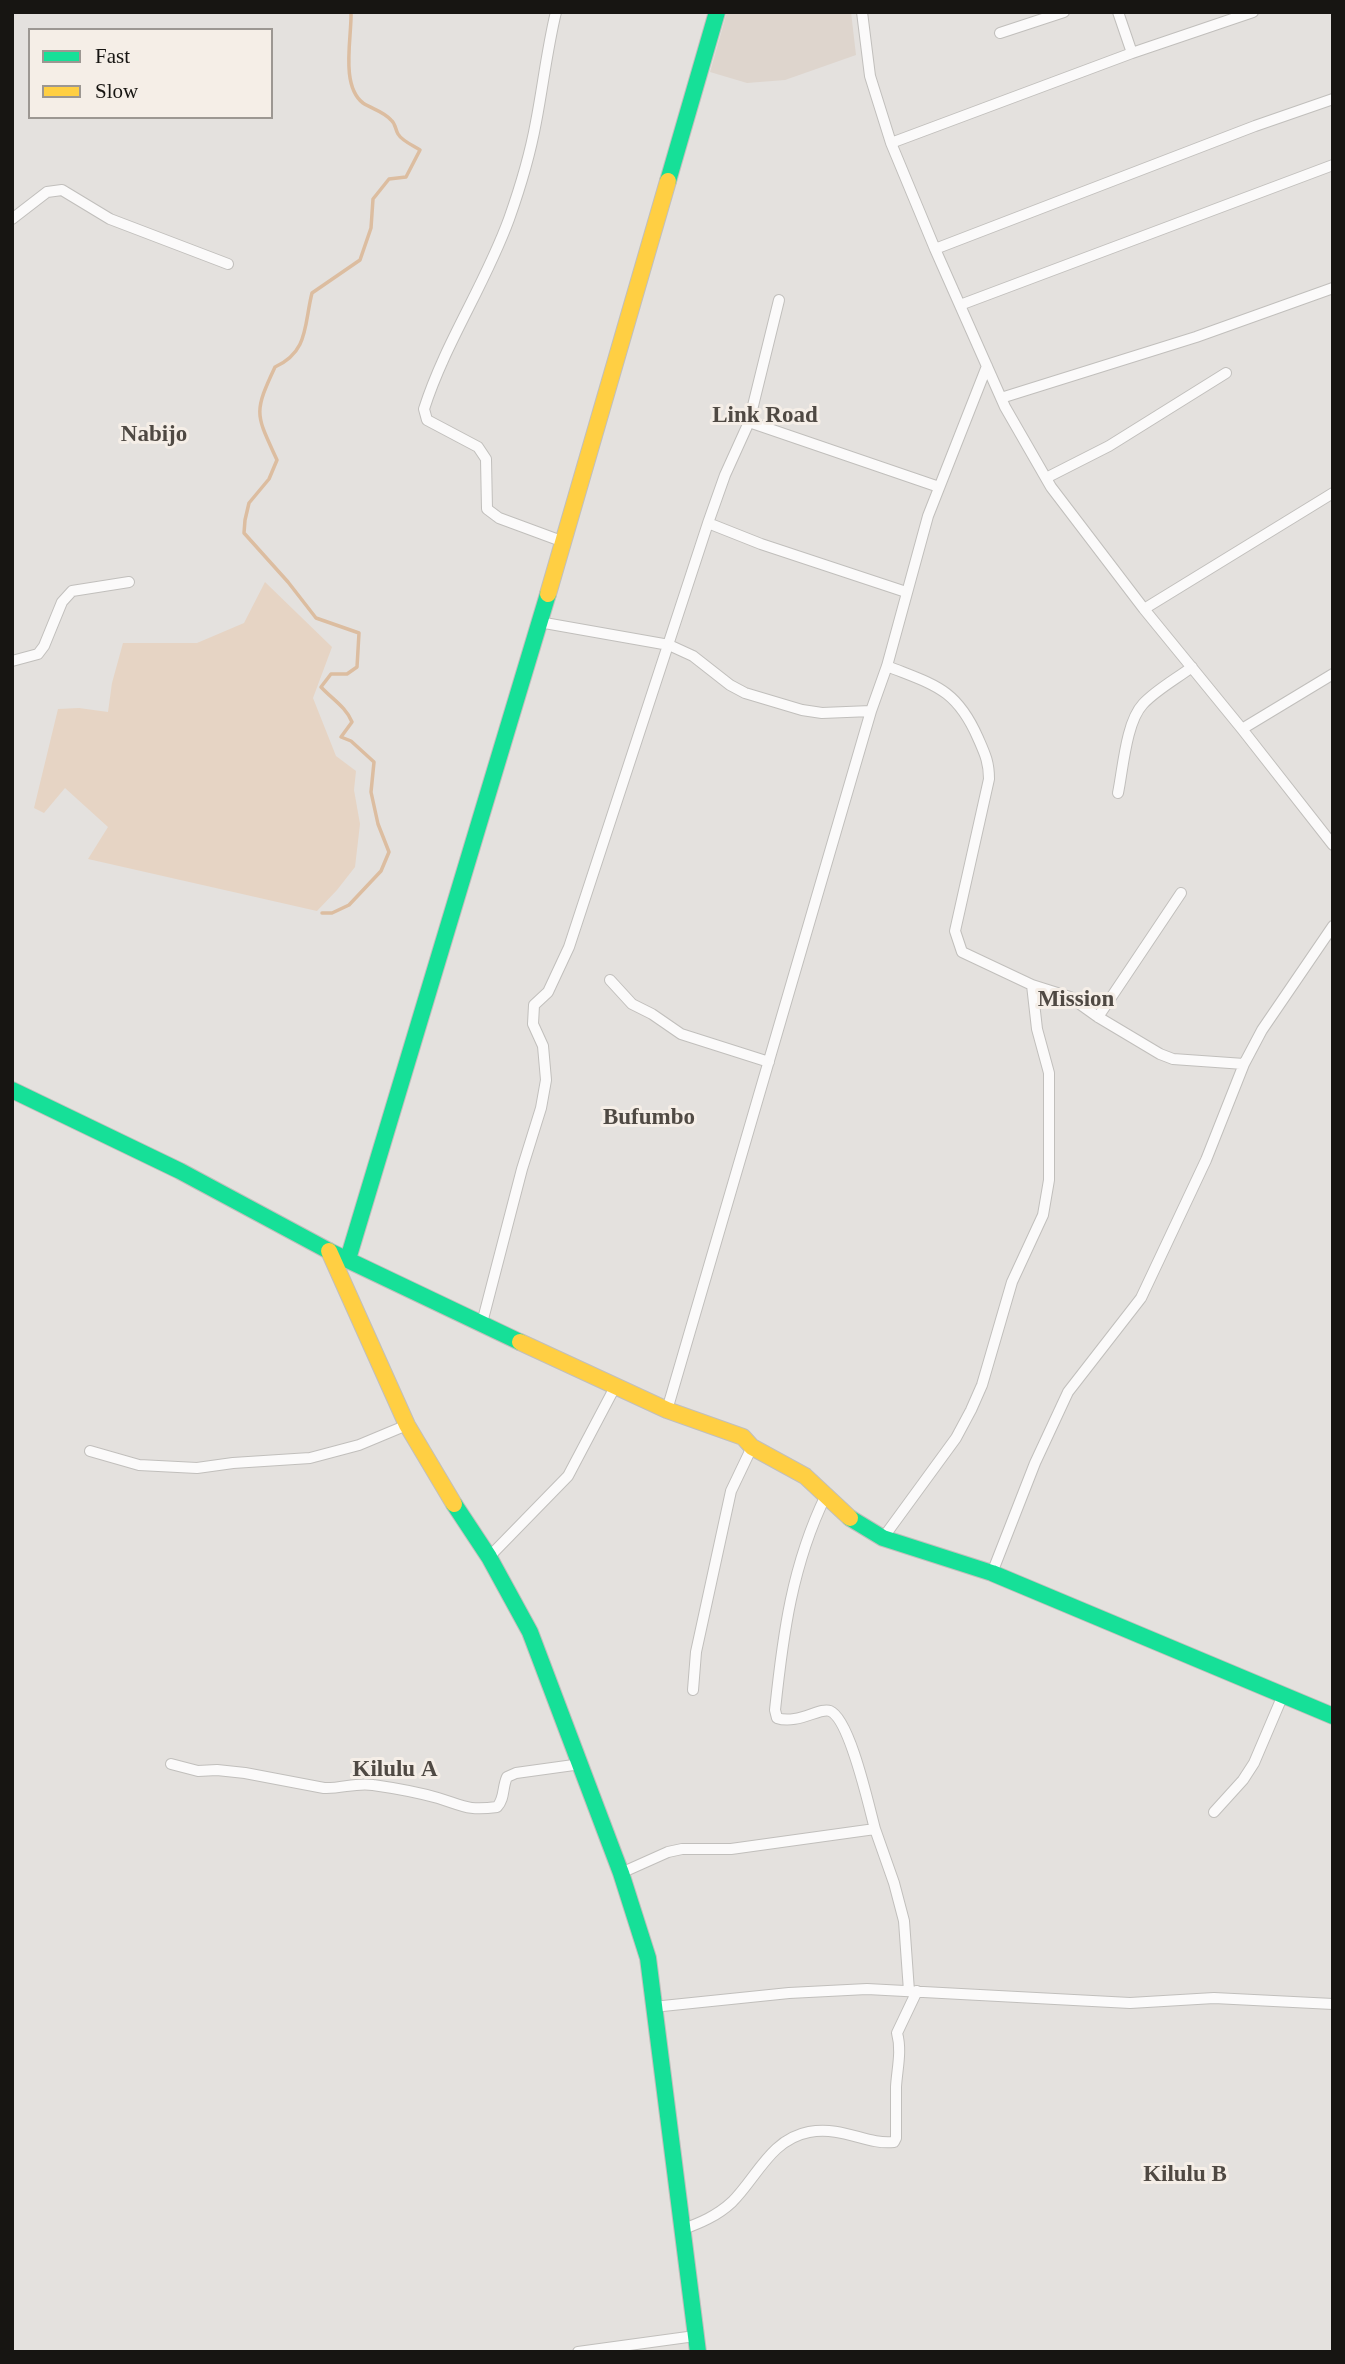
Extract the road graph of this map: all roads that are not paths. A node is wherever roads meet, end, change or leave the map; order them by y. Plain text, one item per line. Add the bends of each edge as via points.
1 (556, 12) edge
2 (717, 12) edge
3 (862, 12) edge
4 (1015, 12) edge
5 (1064, 12) edge
6 (1118, 12) edge
7 (1253, 12) edge
8 (1019, 25) junction
9 (1000, 33) dead end
10 (1132, 53) junction
11 (1333, 99) edge
12 (891, 144) junction
13 (1333, 165) edge
14 (12, 219) edge
15 (935, 249) junction
16 (228, 264) dead end
17 (1333, 288) edge
18 (779, 300) dead end
19 (960, 305) junction
20 (987, 366) junction
21 (1226, 373) dead end
22 (1001, 398) junction
23 (750, 422) junction
24 (1046, 478) junction
25 (939, 487) junction
26 (1333, 493) edge
27 (708, 523) junction
28 (564, 542) junction
29 (129, 582) dead end
30 (906, 592) junction
31 (1143, 609) junction
32 (539, 622) junction
33 (669, 645) junction
34 (12, 661) edge
35 (887, 666) junction
36 (1192, 667) junction
37 (1333, 674) edge
38 (871, 711) junction
39 (1242, 729) junction
40 (1118, 793) dead end
41 (1333, 845) edge
42 (1181, 892) dead end
43 (1333, 926) edge
44 (610, 981) dead end
45 (1032, 985) junction
46 (1098, 1017) junction
47 (769, 1062) junction
48 (1244, 1064) junction
49 (12, 1090) edge
50 (329, 1251) junction
51 (348, 1259) junction
52 (482, 1323) junction
53 (615, 1387) junction
54 (667, 1410) junction
55 (407, 1425) junction
56 (752, 1447) junction
57 (90, 1451) dead end
58 (826, 1495) junction
59 (883, 1538) junction
60 (489, 1557) junction
61 (992, 1573) junction
62 (693, 1690) dead end
63 (1283, 1695) junction
64 (1333, 1716) edge
65 (171, 1764) dead end
66 (581, 1764) junction
67 (1214, 1812) dead end
68 (875, 1829) junction
69 (621, 1873) junction
70 (913, 1991) junction
71 (1333, 2004) edge
72 (653, 2007) junction
73 (681, 2230) junction
74 (696, 2344) edge
75 (578, 2352) edge

1 - 28 street via 537,120 509,219 424,409 427,420 478,447 486,459 486,509
2 - 28 street
3 - 12 street via 870,76
4 - 8 street
5 - 8 street
6 - 10 street
7 - 10 street
8 - 9 street
10 - 12 street
11 - 15 street
12 - 15 street
13 - 19 street
14 - 16 street via 47,192 62,190 110,219
15 - 19 street
17 - 22 street
18 - 23 street
19 - 20 street
20 - 22 street
20 - 25 street
21 - 24 street via 1109,446
22 - 24 street
23 - 25 street
23 - 27 street
24 - 31 street
25 - 30 street
26 - 31 street
27 - 30 street
27 - 33 street
28 - 32 street
29 - 34 street via 72,591 62,602 38,654
30 - 35 street
31 - 36 street
32 - 33 street
32 - 51 street
33 - 38 street via 745,694 822,713
33 - 52 street via 569,947 548,992 534,1005 533,1024 543,1046 546,1080
35 - 38 street
35 - 45 street via 942,689 970,720 989,762 989,779 957,942 961,952
36 - 39 street
36 - 40 street via 1137,712
37 - 39 street
38 - 47 street
39 - 41 street
42 - 46 street
43 - 48 street
44 - 47 street via 632,1004 681,1034
45 - 46 street via 1070,997
45 - 59 street via 1049,1073 1049,1180 1043,1215 1012,1282 971,1410 956,1438
46 - 48 street via 1173,1059
47 - 54 street
48 - 61 street via 1206,1160 1141,1298 1068,1392
49 - 50 street via 175,1168
50 - 51 street
50 - 55 street
51 - 52 street
52 - 53 street
53 - 54 street
53 - 60 street via 568,1476
54 - 56 street via 733,1432
55 - 57 street via 310,1458 197,1468 139,1465
55 - 60 street
56 - 58 street via 794,1469
56 - 62 street via 731,1492 696,1652
58 - 59 street via 853,1521
58 - 68 street via 801,1555 783,1636 775,1710 783,1720 803,1719 826,1710 839,1719 855,1754
59 - 61 street
60 - 66 street via 530,1632
61 - 63 street
63 - 64 street
63 - 67 street via 1254,1763
65 - 66 street via 324,1788 360,1783 472,1810 497,1807 507,1777 516,1773
66 - 69 street
68 - 69 street via 731,1849 682,1849
68 - 70 street via 904,1922
69 - 72 street via 648,1958
70 - 71 street via 1130,2003 1214,1998
70 - 72 street via 789,1993
70 - 73 street via 897,2033 901,2047 894,2142 836,2130 792,2137 777,2146 731,2202 713,2217
72 - 73 street
73 - 74 street
74 - 75 street

